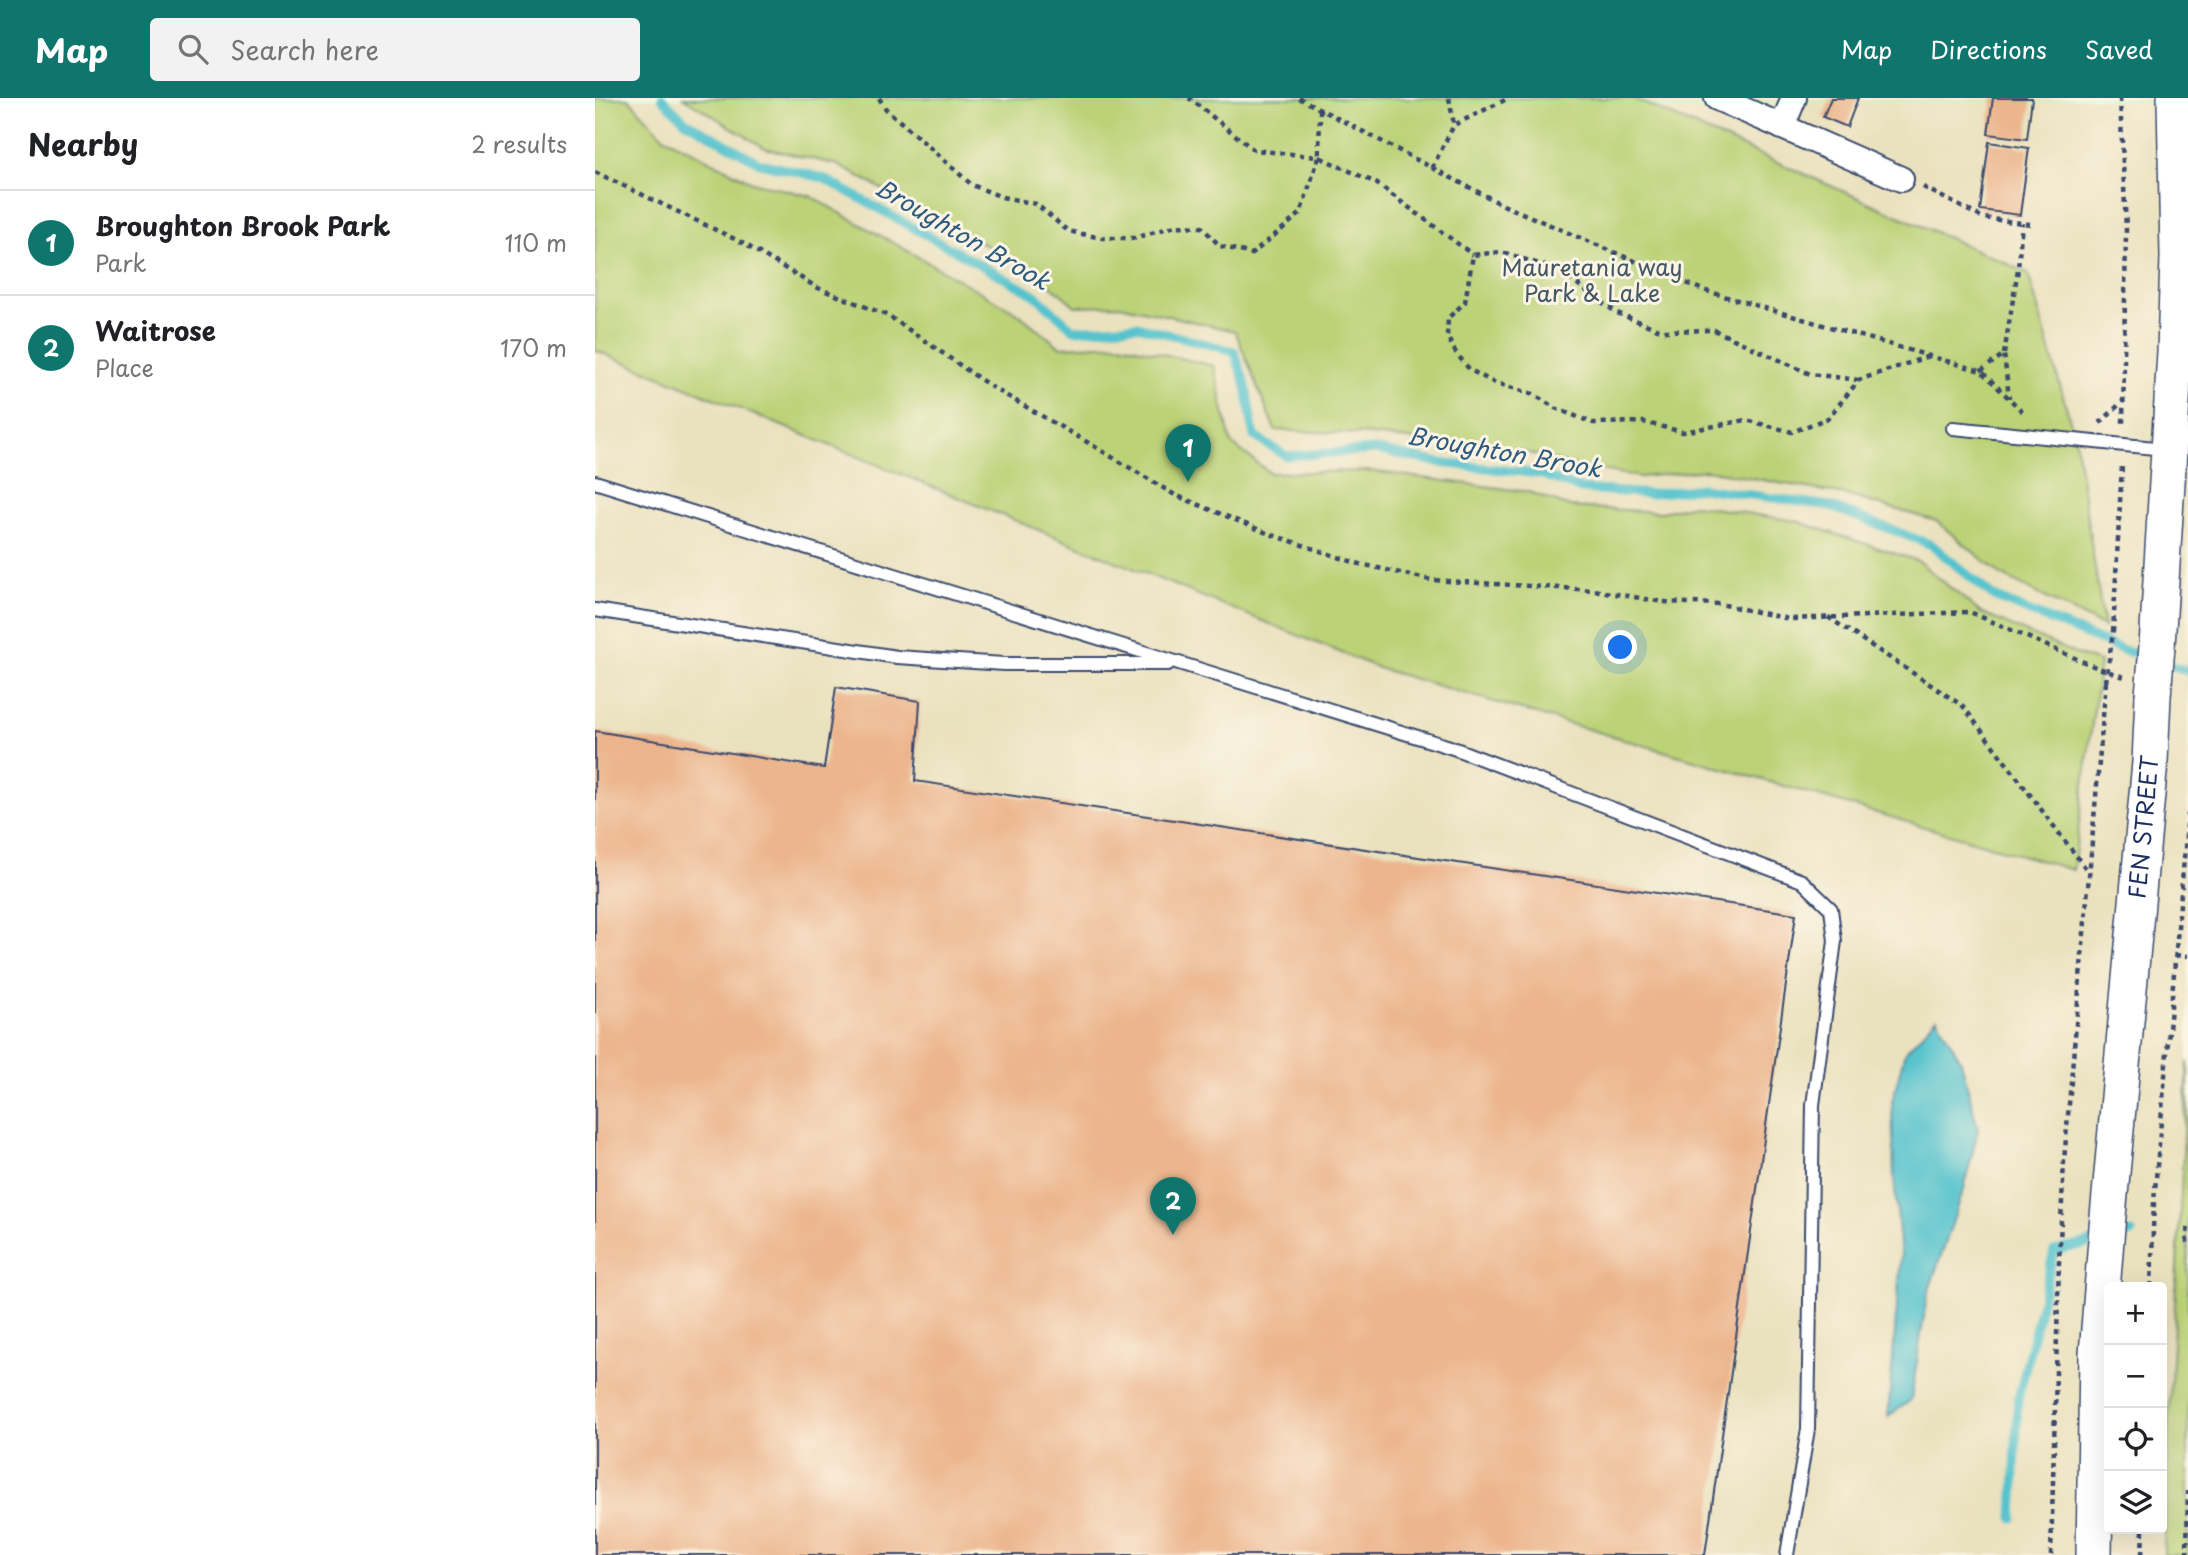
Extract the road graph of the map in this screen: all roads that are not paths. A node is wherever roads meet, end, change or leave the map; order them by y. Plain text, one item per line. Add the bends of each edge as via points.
1 (1717, 98) edge
2 (1794, 98) edge
3 (2175, 98) edge
4 (1782, 127) junction
5 (1901, 179) road end
6 (2183, 256) edge
7 (1953, 428) dead end
8 (2169, 449) junction
9 (595, 482) edge
10 (595, 610) edge
11 (1182, 664) junction
12 (1787, 1555) edge
13 (2094, 1555) edge

1 - 4 street
2 - 4 street
3 - 6 street, FEN STREET
4 - 5 street
6 - 8 street, FEN STREET
7 - 8 lane
8 - 13 street, FEN STREET, bridge via 2157,646 2141,687 2150,762 2097,1354
9 - 11 lane
10 - 11 lane via 897,657 1003,664
11 - 12 lane via 1453,748 1802,881 1831,909 1835,941 1813,1105 1808,1429

